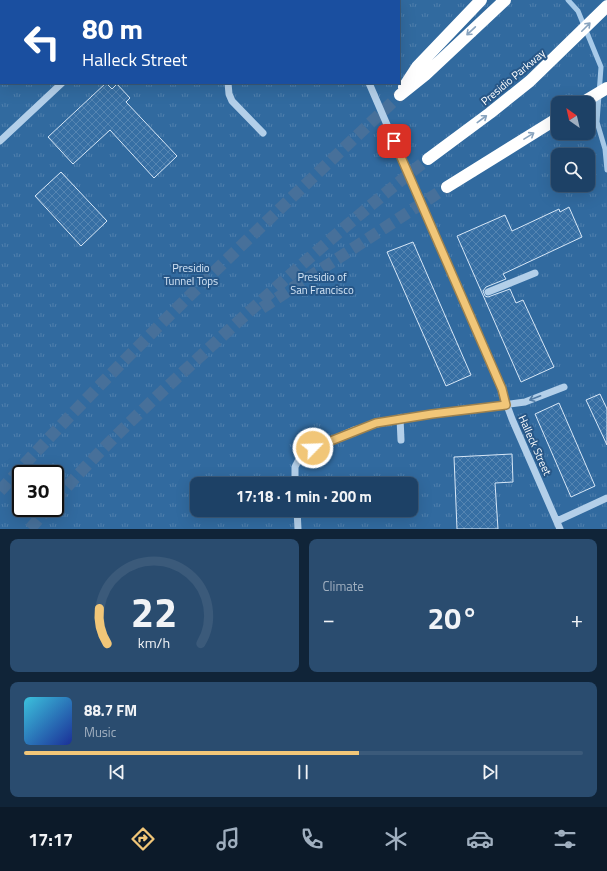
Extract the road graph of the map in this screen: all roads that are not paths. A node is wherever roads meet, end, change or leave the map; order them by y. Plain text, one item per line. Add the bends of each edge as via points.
1 (481, 0) edge
2 (502, 2) edge
3 (607, 6) edge
4 (61, 84) edge
5 (228, 84) edge
6 (369, 84) edge
7 (607, 88) edge
8 (594, 96) edge
9 (551, 122) edge
10 (263, 133) dead end
11 (0, 141) edge
12 (428, 159) tunnel mouth
13 (447, 187) tunnel mouth
14 (535, 273) dead end
15 (488, 292) dead end
16 (564, 387) dead end
17 (506, 405) junction
18 (400, 418) junction
19 (401, 440) dead end
20 (295, 477) edge
21 (607, 498) edge
22 (297, 517) edge
23 (557, 521) junction
24 (298, 529) edge
25 (560, 529) edge

2 -> 1 highway via 425,75 400,95 417,67
12 -> 3 highway, Presidio Parkway via 502,104 565,48
4 - 11 street
5 - 10 street via 232,101
6 - 17 street, Halleck Street via 502,389
7 - 8 highway
13 -> 9 highway
14 - 15 street
16 -> 17 street via 525,402
17 - 18 street
17 - 23 street, Halleck Street
18 - 19 street
18 - 20 street via 376,423 302,453 296,462
21 - 23 street
22 - 24 street
23 - 25 street, Halleck Street

